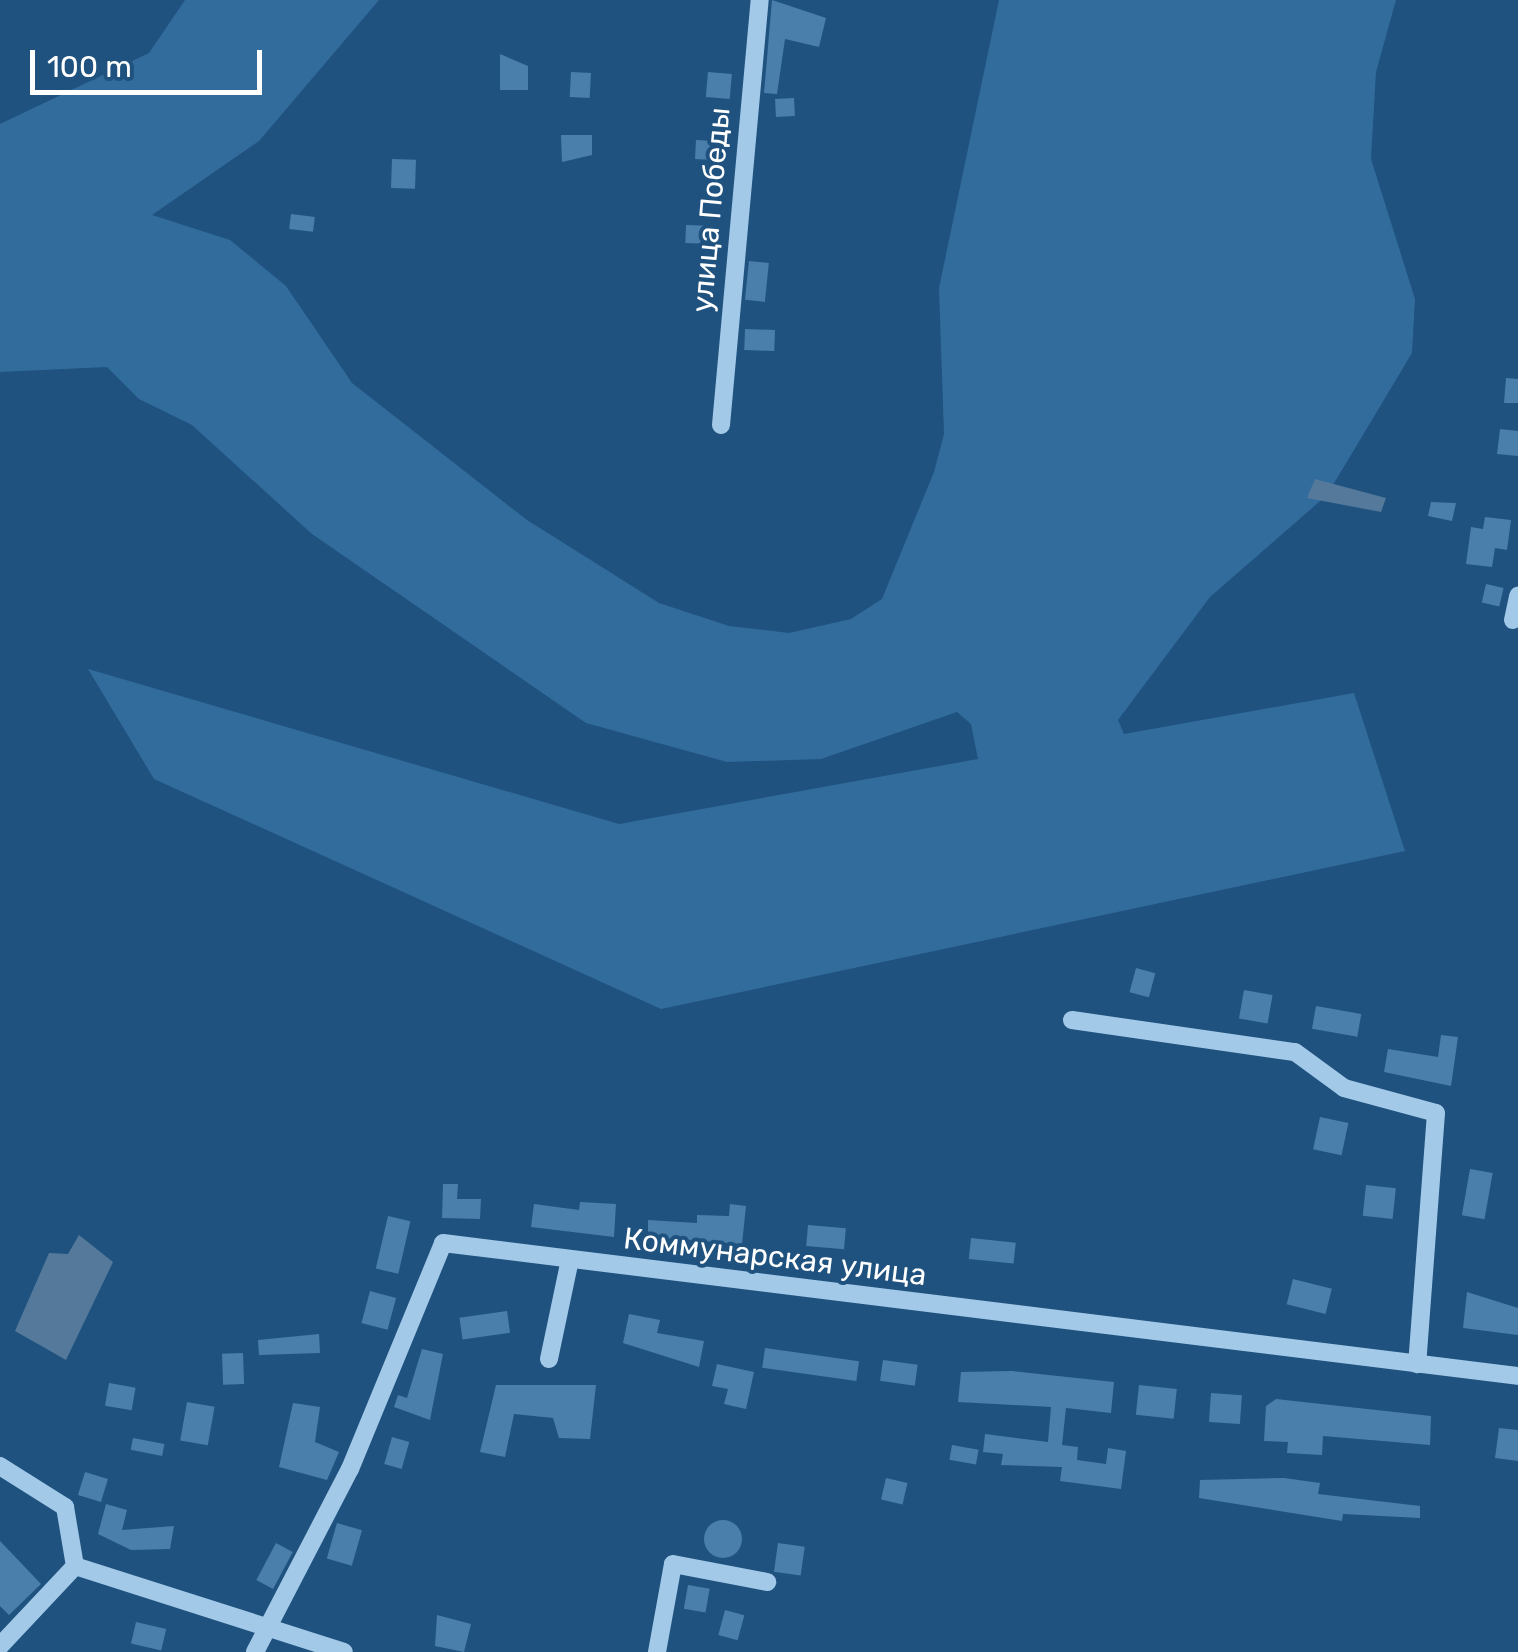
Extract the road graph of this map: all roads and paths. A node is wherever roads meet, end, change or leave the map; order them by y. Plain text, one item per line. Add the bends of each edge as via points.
1 (760, 0) edge
2 (721, 425) dead end
3 (1518, 596) edge
4 (1513, 620) dead end
5 (1072, 1020) dead end
6 (570, 1259) junction
7 (549, 1359) dead end
8 (1417, 1364) junction
9 (1518, 1376) edge
10 (0, 1466) edge
11 (75, 1566) junction
12 (766, 1582) dead end
13 (263, 1624) junction
14 (0, 1646) edge
15 (255, 1652) edge
16 (344, 1652) edge
17 (657, 1652) edge

1 - 2 street, улица Победы
3 - 4 street
5 - 8 street via 1295,1052 1344,1088 1436,1113
6 - 7 street
6 - 8 street, Коммунарская улица
6 - 13 street, Коммунарская улица via 444,1244 350,1469
8 - 9 street, Коммунарская улица
10 - 11 street via 65,1507
11 - 13 street
11 - 14 street
12 - 17 street via 672,1564
13 - 15 street, Коммунарская улица
13 - 16 street

